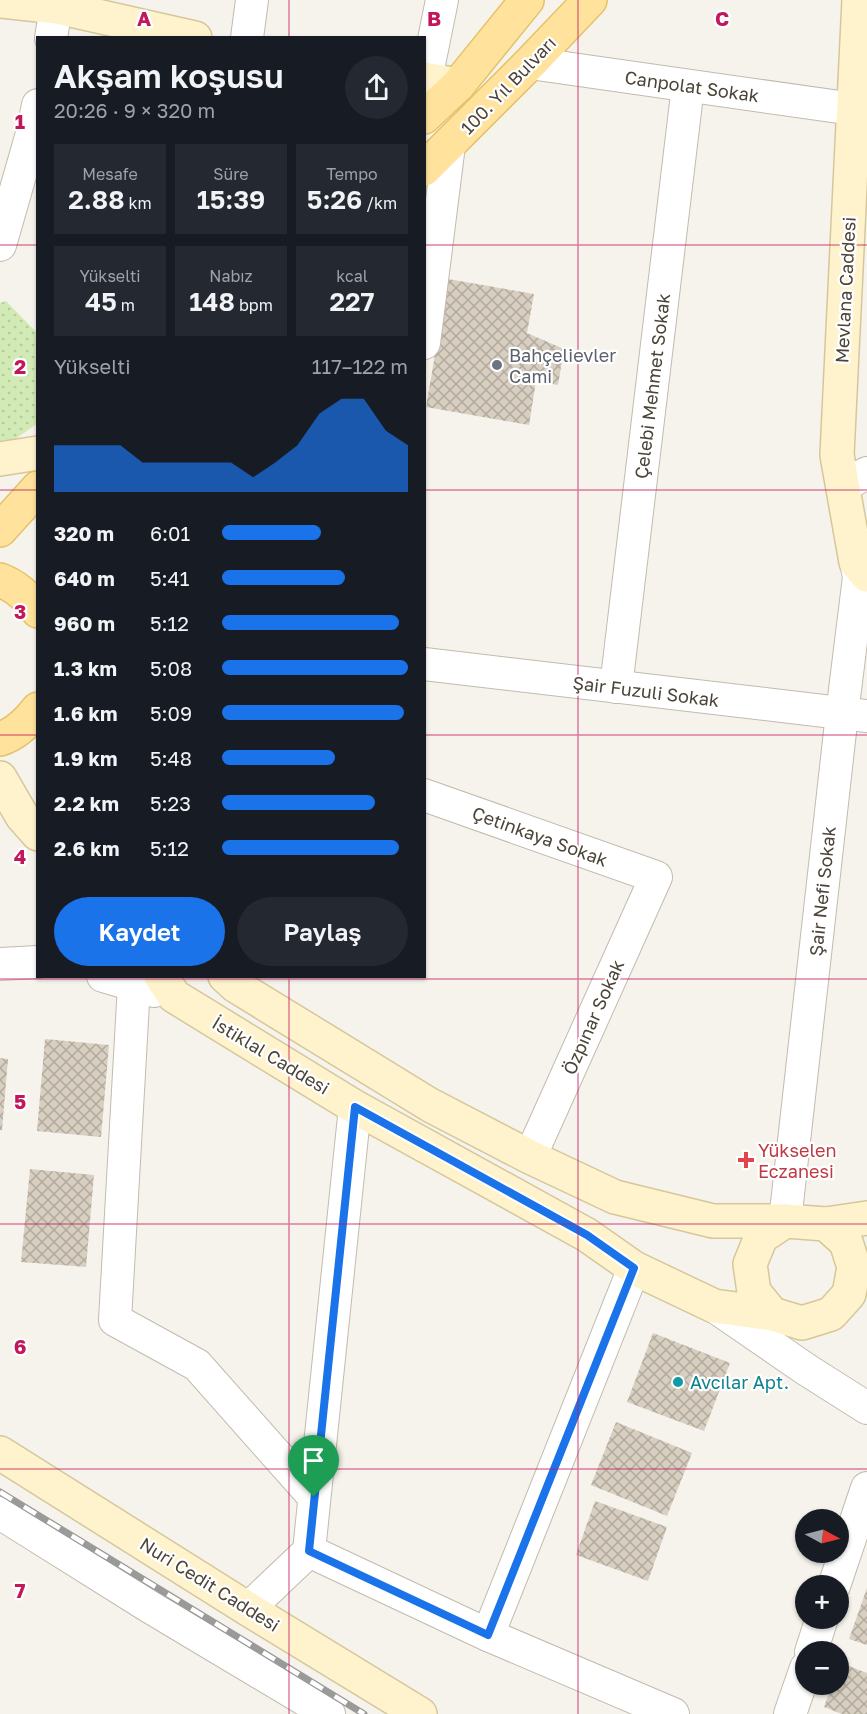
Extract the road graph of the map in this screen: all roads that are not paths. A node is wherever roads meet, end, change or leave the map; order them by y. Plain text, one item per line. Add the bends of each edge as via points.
1 (252, 0) edge
2 (442, 0) edge
3 (527, 0) edge
4 (590, 0) edge
5 (859, 0) edge
6 (0, 1) edge
7 (55, 15) edge
8 (183, 36) edge
9 (247, 36) edge
10 (530, 63) junction
11 (426, 74) edge
12 (426, 79) edge
13 (458, 85) junction
14 (688, 86) junction
15 (861, 110) edge
16 (36, 115) edge
17 (426, 115) edge
18 (449, 145) junction
19 (426, 167) edge
20 (0, 245) edge
21 (426, 327) edge
22 (36, 453) edge
23 (0, 459) edge
24 (855, 480) edge
25 (36, 490) edge
26 (0, 530) edge
27 (862, 569) edge
28 (0, 580) edge
29 (36, 607) edge
30 (426, 664) edge
31 (616, 687) junction
32 (36, 711) edge
33 (854, 715) edge
34 (0, 739) edge
35 (0, 778) edge
36 (426, 796) edge
37 (36, 832) edge
38 (656, 878) joint
39 (36, 963) edge
40 (0, 964) edge
41 (114, 978) edge
42 (227, 978) edge
43 (156, 986) edge
44 (355, 1107) junction
45 (530, 1157) junction
46 (867, 1218) edge
47 (784, 1221) junction
48 (826, 1224) junction
49 (634, 1268) junction
50 (714, 1306) junction
51 (867, 1307) edge
52 (772, 1314) junction
53 (831, 1314) junction
54 (867, 1408) edge
55 (0, 1453) edge
56 (867, 1488) edge
57 (314, 1497) junction
58 (0, 1513) edge
59 (309, 1551) junction
60 (838, 1575) edge
61 (248, 1610) junction
62 (488, 1635) junction
63 (797, 1695) edge
64 (328, 1714) edge
65 (420, 1714) edge
66 (673, 1714) edge
67 (790, 1714) edge

1 - 9 street
2 - 11 street
3 - 13 main road, 100. Yıl Bulvarı
4 - 10 main road, 100. Yıl Bulvarı
5 - 15 main road, Mevlana Caddesi
6 - 7 main road
7 - 8 main road
10 - 14 street, Canpolat Sokak
10 - 18 main road, 100. Yıl Bulvarı
12 - 13 main road
13 - 17 main road, 100. Yıl Bulvarı
14 - 15 street, Canpolat Sokak
14 - 31 street, Çelebi Mehmet Sokak
15 - 24 main road, Mevlana Caddesi via 837,455
16 - 20 street
18 - 19 main road, 100. Yıl Bulvarı
18 - 21 street
22 - 23 main road
24 - 27 main road, Mevlana Caddesi
25 - 26 main road
27 - 33 street, Şair Nefi Sokak
28 - 29 main road via 11,584
30 - 31 street, Şair Fuzuli Sokak
31 - 33 street, Şair Fuzuli Sokak
32 - 34 main road
33 - 47 street, Şair Nefi Sokak
35 - 37 main road
36 - 38 street, Çetinkaya Sokak
38 - 45 street, Özpınar Sokak
39 - 40 street
41 - 43 street
42 - 45 main road via 430,1105
43 - 44 main road, İstiklal Caddesi
43 - 57 street via 115,1320 197,1365
44 - 49 main road, İstiklal Caddesi via 587,1235
44 - 57 street
45 - 47 main road via 615,1197 713,1221
46 - 48 main road
47 - 48 main road
47 - 52 main road via 761,1238 750,1264 754,1292
48 - 53 main road via 846,1242 854,1267 849,1294
49 - 50 main road, İstiklal Caddesi
49 - 62 street
50 - 52 main road, İstiklal Caddesi
50 - 54 street
51 - 53 main road
52 - 53 main road via 802,1323
55 - 61 main road, Nuri Cedit Caddesi
56 - 60 street
57 - 59 street
58 - 64 street
59 - 61 street
59 - 62 street
61 - 65 main road, Nuri Cedit Caddesi
62 - 66 street
63 - 67 street

